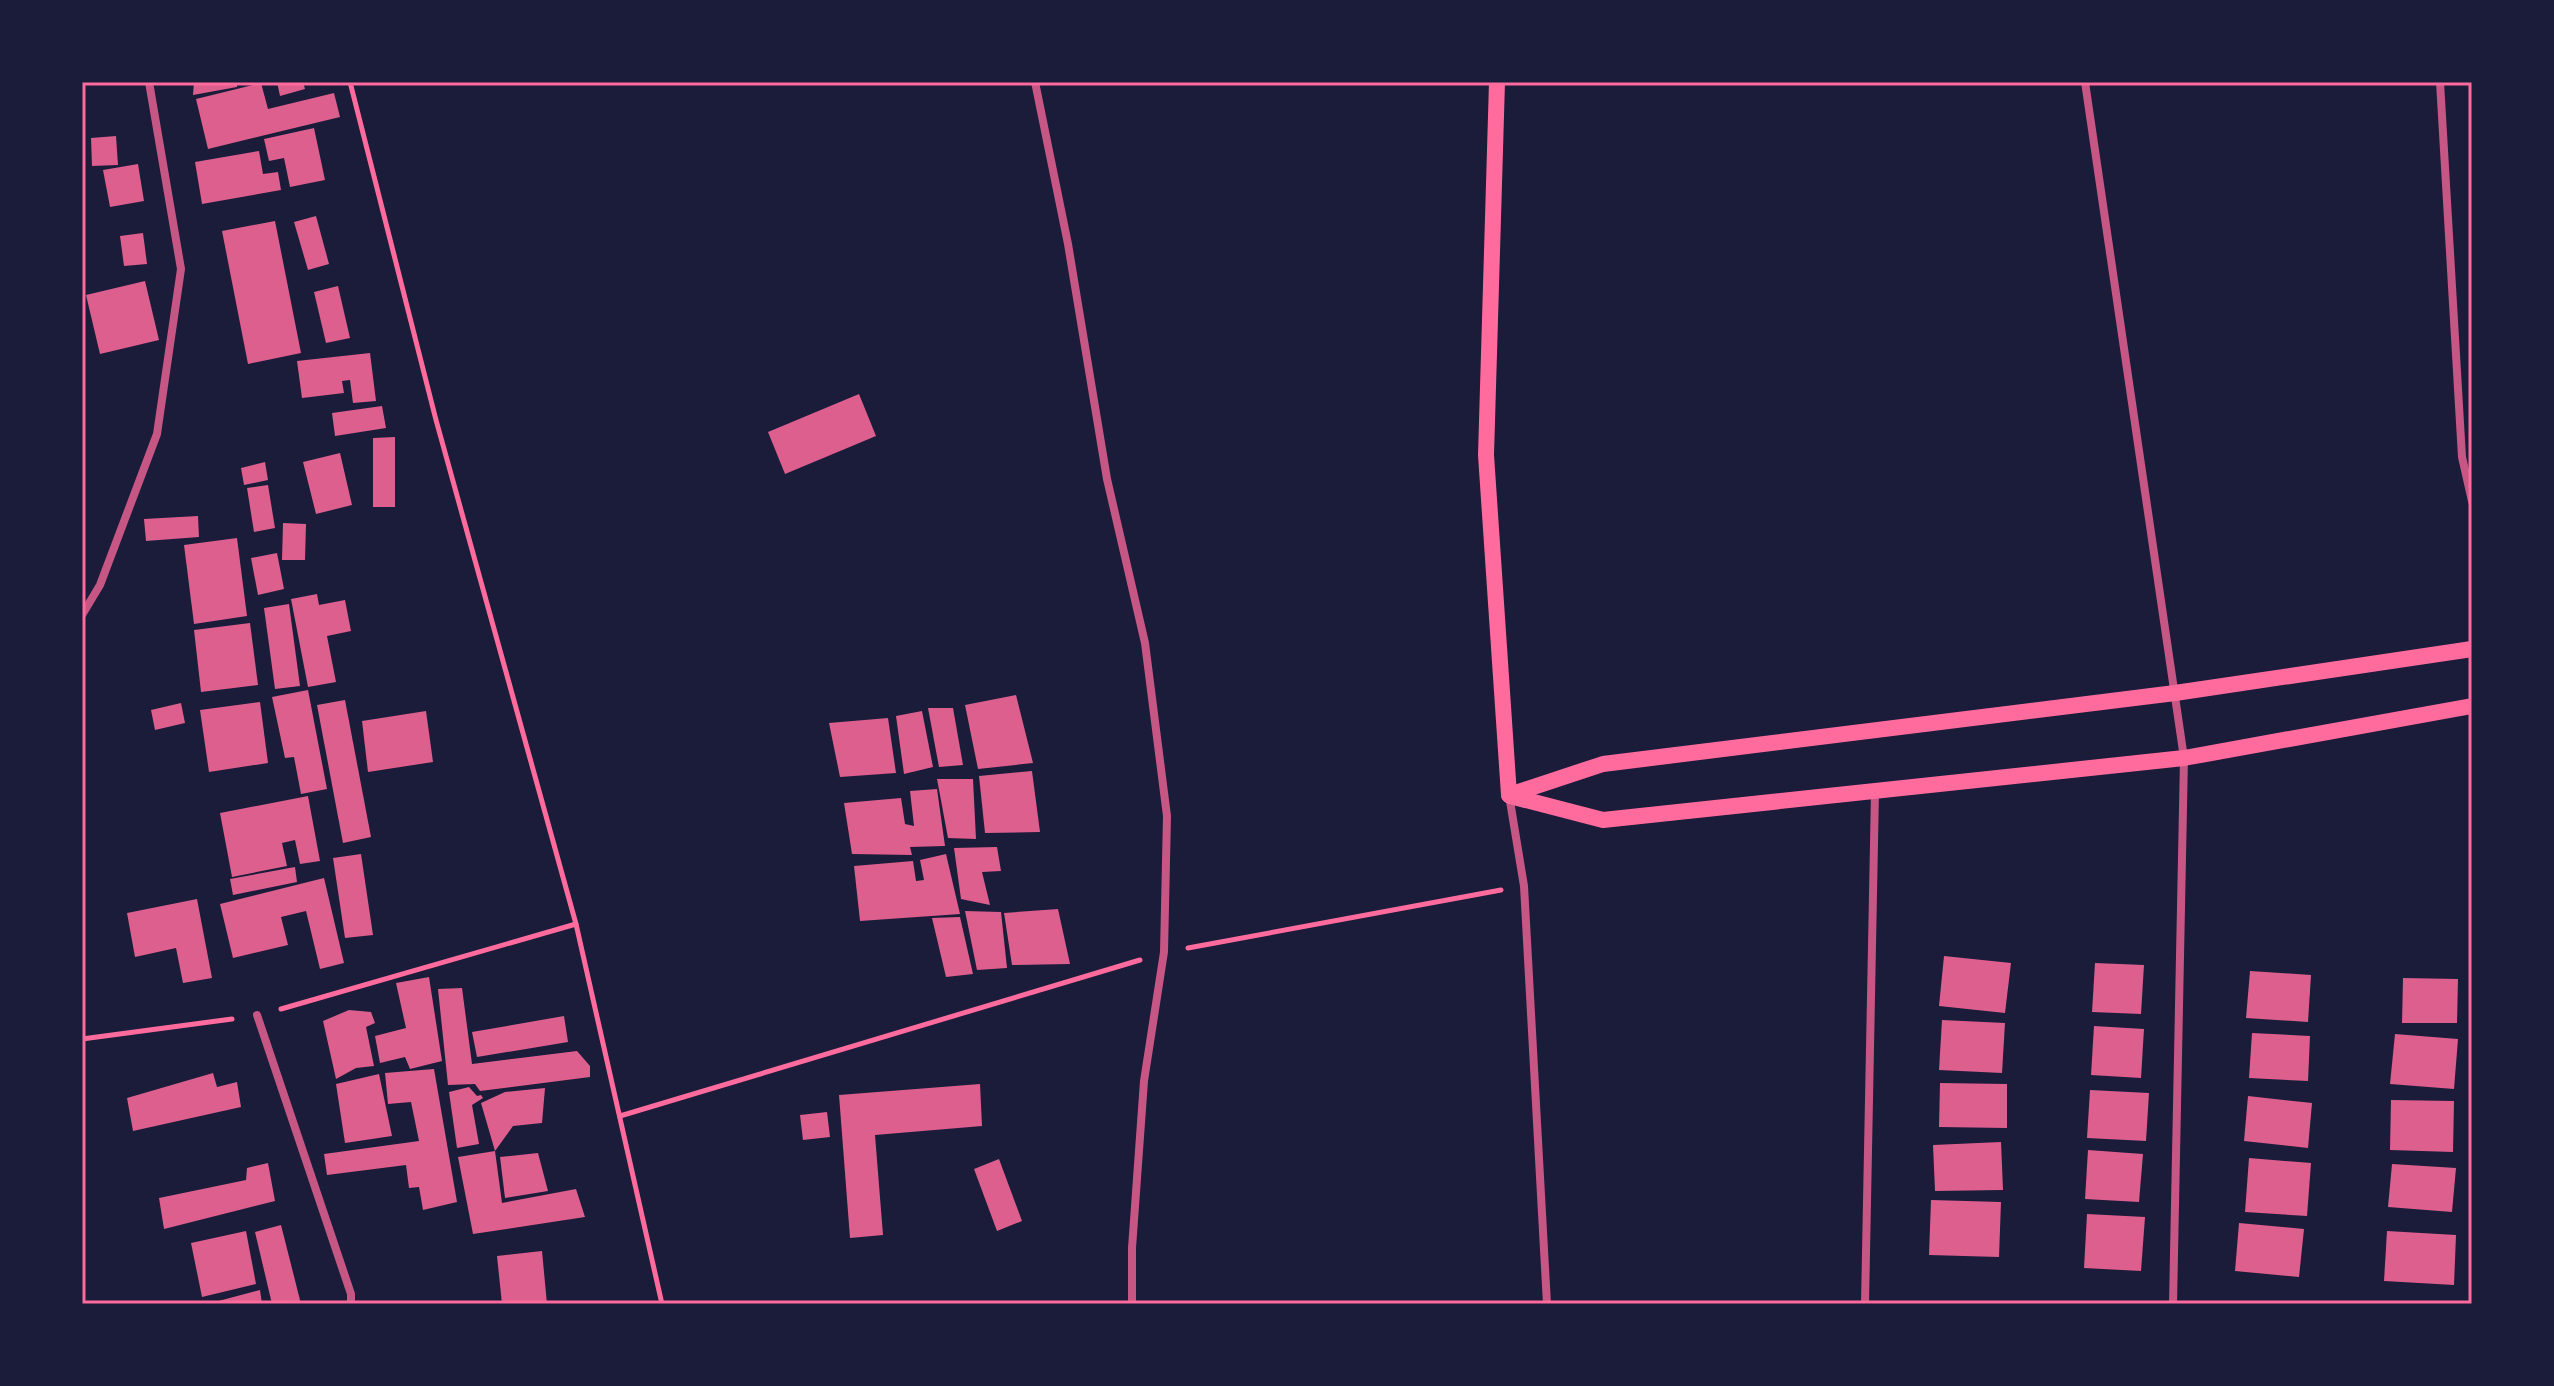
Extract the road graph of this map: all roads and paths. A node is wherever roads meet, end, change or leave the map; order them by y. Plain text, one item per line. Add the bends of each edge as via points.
1 (149, 82) edge
2 (350, 82) edge
3 (1035, 82) edge
4 (1497, 82) edge
5 (2085, 82) edge
6 (2440, 82) edge
7 (2472, 501) edge
8 (82, 615) edge
9 (2472, 649) edge
10 (2175, 693) junction
11 (2472, 706) edge
12 (2184, 758) junction
13 (1875, 792) junction
14 (1509, 795) junction
15 (1524, 886) junction
16 (576, 924) junction
17 (1164, 952) junction
18 (257, 1015) junction
19 (82, 1039) edge
20 (620, 1116) junction
21 (351, 1304) edge
22 (662, 1304) edge
23 (1132, 1304) edge
24 (1547, 1304) edge
25 (1865, 1304) edge
26 (2173, 1304) edge

1 - 8 street via 181,269 157,434 100,585
2 - 16 path via 436,420
3 - 17 street via 1107,479 1145,643 1167,816
4 - 14 main road via 1486,455
5 - 10 street
6 - 7 street via 2462,457
9 - 10 main road
10 - 12 street
10 - 14 main road via 1603,764
11 - 12 main road
12 - 13 main road
12 - 26 street
13 - 14 main road via 1603,820
13 - 25 street
14 - 15 street
15 - 17 path
15 - 24 street
16 - 18 path
16 - 20 path
17 - 20 path
17 - 23 street via 1144,1081
18 - 19 path
18 - 21 street
20 - 22 path

